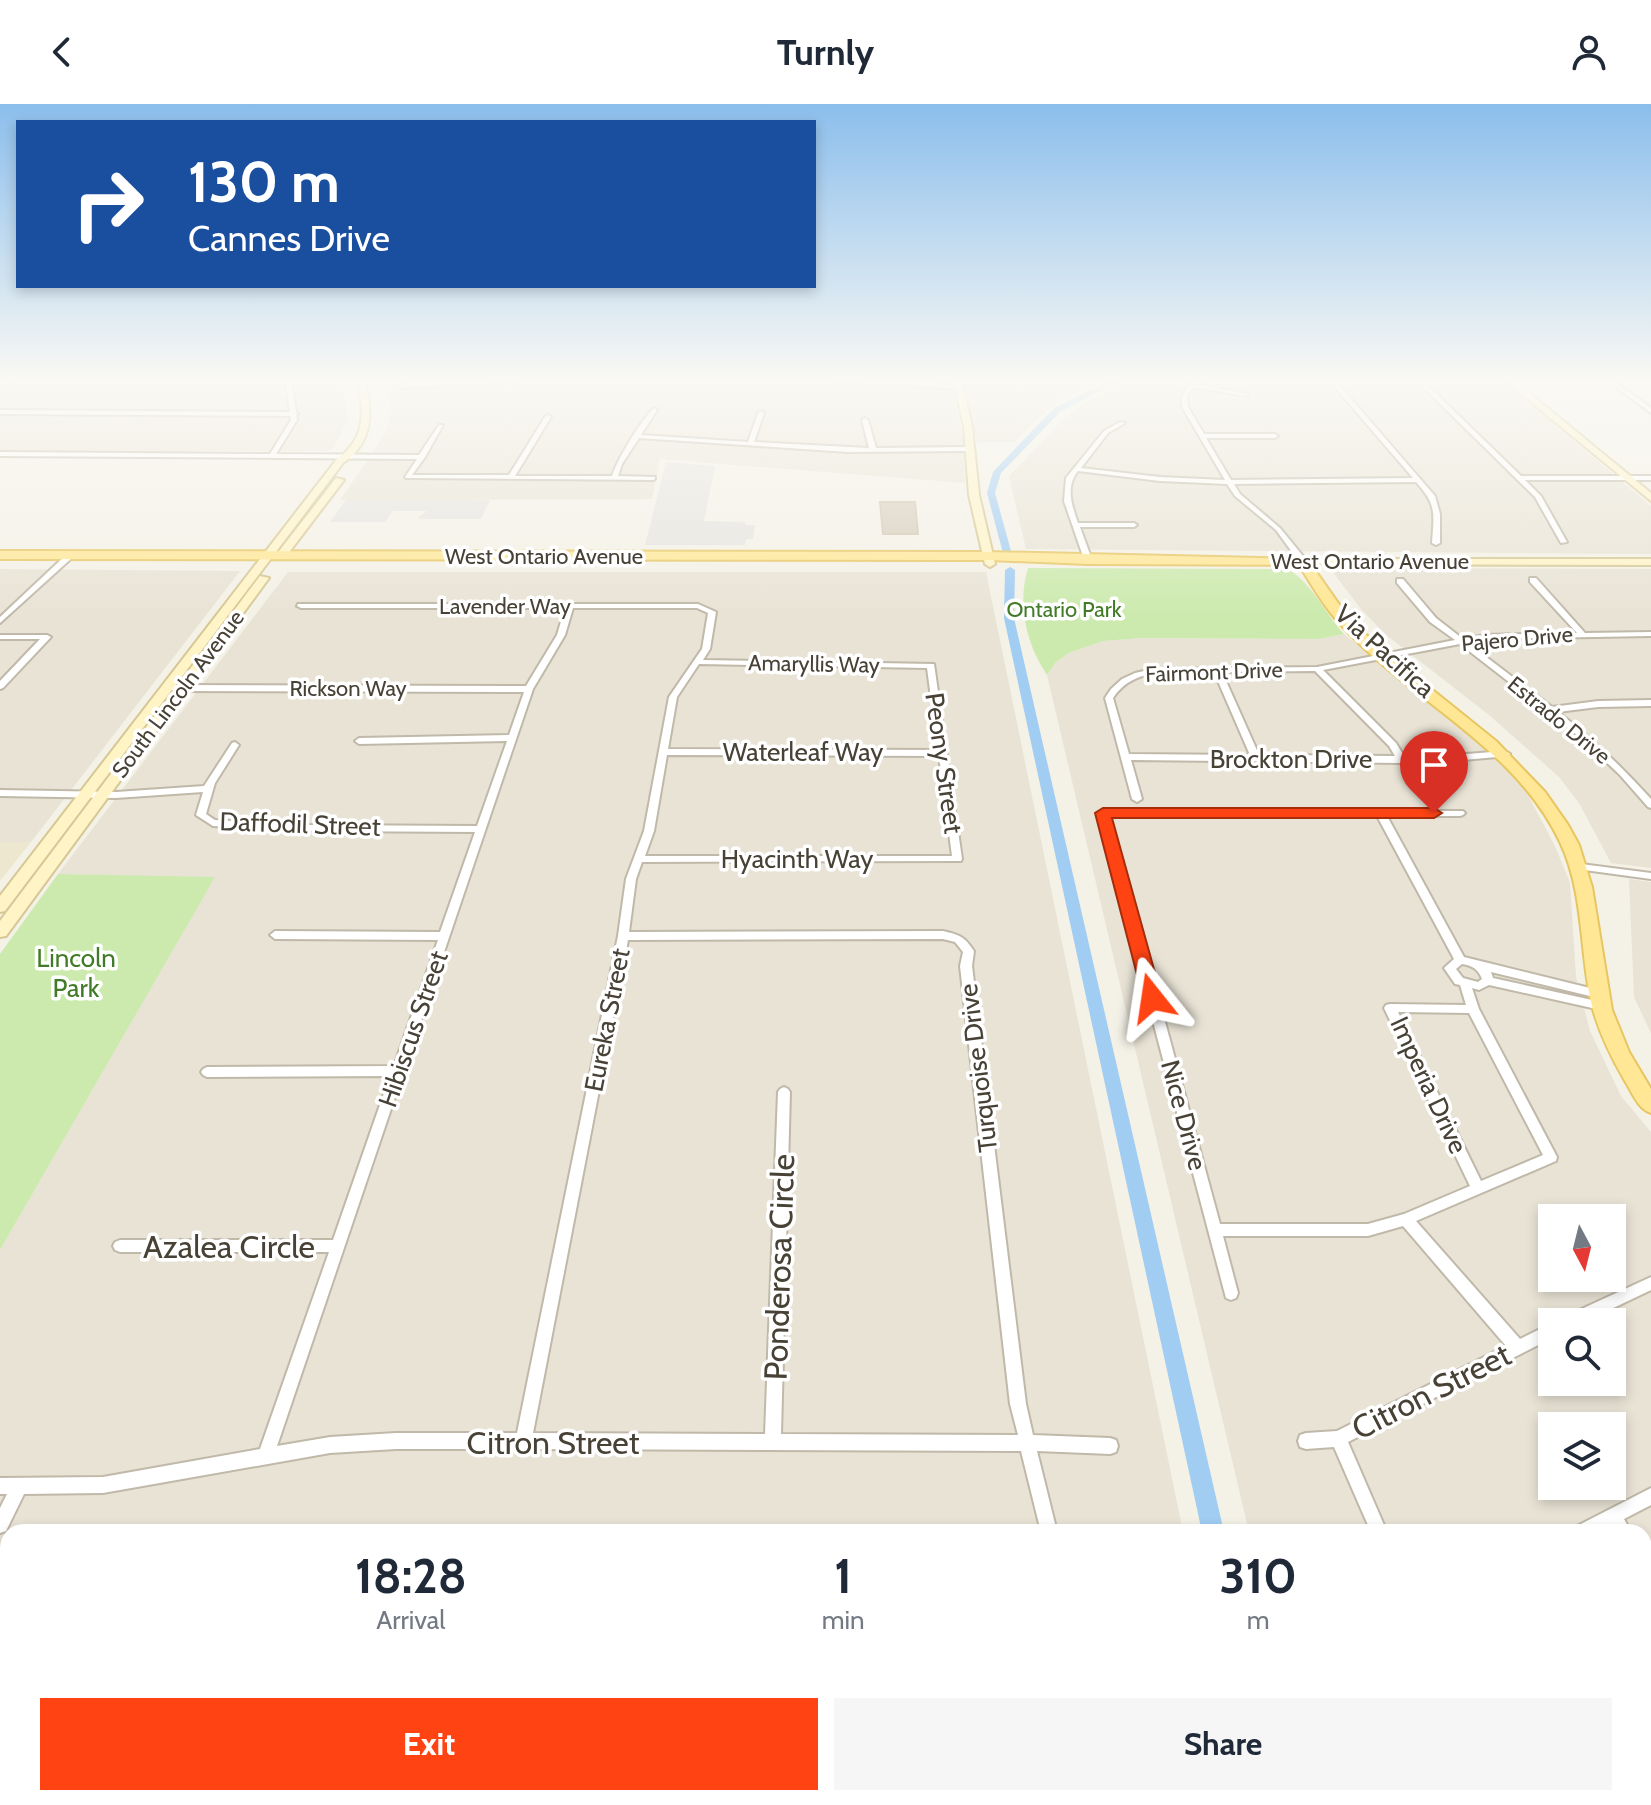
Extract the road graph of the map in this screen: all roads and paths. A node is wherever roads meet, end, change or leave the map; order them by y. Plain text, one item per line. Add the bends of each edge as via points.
1 (347, 457) edge
2 (422, 457) edge
3 (523, 457) edge
4 (625, 457) edge
5 (969, 457) edge
6 (1085, 457) edge
7 (1215, 457) edge
8 (1399, 457) edge
9 (1500, 457) edge
10 (1602, 457) edge
11 (1076, 469) junction
12 (511, 477) junction
13 (1626, 477) junction
14 (614, 478) junction
15 (653, 478) dead end
16 (1521, 478) junction
17 (1651, 478) edge
18 (1228, 480) junction
19 (1419, 480) junction
20 (1651, 498) edge
21 (1075, 525) junction
22 (1134, 525) dead end
23 (1563, 542) dead end
24 (1436, 543) dead end
25 (0, 555) edge
26 (272, 559) junction
27 (66, 560) junction
28 (989, 560) junction
29 (1088, 560) junction
30 (1303, 561) junction
31 (1651, 562) edge
32 (0, 563) edge
33 (1533, 580) dead end
34 (1400, 581) dead end
35 (301, 606) dead end
36 (570, 606) junction
37 (709, 609) joint
38 (0, 621) edge
39 (1581, 633) junction
40 (1651, 634) edge
41 (0, 637) edge
42 (1461, 643) junction
43 (1384, 656) junction
44 (698, 662) junction
45 (931, 666) joint
46 (1217, 669) junction
47 (1317, 669) junction
48 (0, 686) edge
49 (167, 688) junction
50 (183, 688) junction
51 (529, 689) junction
52 (1651, 703) edge
53 (1551, 710) junction
54 (512, 738) junction
55 (359, 741) dead end
56 (235, 745) dead end
57 (663, 752) junction
58 (942, 753) junction
59 (1505, 754) junction
60 (1126, 757) junction
61 (1256, 759) junction
62 (1402, 760) junction
63 (208, 789) junction
64 (0, 793) edge
65 (1646, 793) edge
66 (86, 795) junction
67 (102, 795) junction
68 (1137, 799) dead end
69 (1651, 805) edge
70 (1460, 813) dead end
71 (1381, 814) junction
72 (480, 829) junction
73 (638, 859) junction
74 (957, 859) joint
75 (1581, 867) junction
76 (1651, 876) edge
77 (0, 907) edge
78 (0, 932) edge
79 (275, 935) dead end
80 (445, 936) junction
81 (623, 936) junction
82 (1460, 960) junction
83 (1479, 965) junction
84 (1488, 981) junction
85 (1465, 984) junction
86 (1600, 1000) junction
87 (1473, 1009) junction
88 (399, 1071) junction
89 (207, 1072) dead end
90 (784, 1092) dead end
91 (1651, 1105) edge
92 (1478, 1189) junction
93 (1406, 1219) junction
94 (1215, 1230) junction
95 (120, 1246) dead end
96 (338, 1246) junction
97 (1651, 1283) edge
98 (1231, 1293) dead end
99 (1598, 1308) edge
100 (1538, 1337) edge
101 (1517, 1347) junction
102 (1338, 1439) junction
103 (1306, 1441) dead end
104 (773, 1442) junction
105 (523, 1443) junction
106 (1027, 1444) junction
107 (1110, 1446) dead end
108 (266, 1456) junction
109 (0, 1486) edge
110 (19, 1487) junction
111 (1651, 1496) edge
112 (0, 1524) edge
113 (1047, 1524) edge
114 (1375, 1524) edge
115 (1619, 1524) edge

1 - 26 main road, South Lincoln Avenue
2 - 12 street via 408,477
3 - 12 street
4 - 14 street
5 - 28 main road
6 - 11 street
7 - 18 street, Via Pacifica
8 - 19 street
9 - 16 street
10 - 13 main road
11 - 18 street via 1130,477
11 - 21 street via 1066,491
12 - 14 street
13 - 16 street
13 - 17 street
13 - 20 main road
14 - 15 street
16 - 23 street via 1547,508
18 - 19 street
18 - 30 street, Via Pacifica
19 - 24 street via 1432,496 1437,514
21 - 22 street
21 - 29 street
25 - 27 main road, West Ontario Avenue
26 - 27 main road, West Ontario Avenue
26 - 28 main road, West Ontario Avenue
26 - 49 main road, South Lincoln Avenue
26 - 50 main road, South Lincoln Avenue
27 - 32 main road, West Ontario Avenue
27 - 38 street
28 - 29 main road, West Ontario Avenue
29 - 30 main road, West Ontario Avenue
30 - 31 main road, West Ontario Avenue
30 - 43 main road, Via Pacifica via 1352,629
33 - 39 street
34 - 42 street, Estrado Drive
35 - 36 street, Lavender Way
36 - 37 street, Lavender Way
36 - 51 street, Hibiscus Street via 561,635
37 - 44 street, Eureka Street via 706,649
39 - 40 street, Pajero Drive
39 - 42 street, Pajero Drive
41 - 48 street via 47,637
42 - 43 street, Pajero Drive
42 - 53 street, Estrado Drive
43 - 47 street, Fairmont Drive
43 - 59 main road, Via Pacifica
44 - 45 street, Amaryllis Way
44 - 57 street, Eureka Street via 673,697
45 - 58 street, Peony Street
46 - 47 street, Fairmont Drive
46 - 60 street, Fairmont Drive via 1140,673 1115,686 1109,698 1111,712
46 - 61 street
47 - 62 street via 1386,737
49 - 50 street, Rickson Way
49 - 66 main road, South Lincoln Avenue
50 - 51 street, Rickson Way
50 - 67 main road, South Lincoln Avenue
51 - 54 street, Hibiscus Street
52 - 53 street
53 - 65 street, Estrado Drive
54 - 55 street
54 - 72 street, Hibiscus Street
56 - 63 street, Daffodil Street
57 - 58 street, Waterleaf Way
57 - 73 street, Eureka Street via 649,831
58 - 74 street, Peony Street
59 - 62 street, Brockton Drive
59 - 75 main road, Via Pacifica via 1541,795
60 - 61 street, Brockton Drive
60 - 68 street, Fairmont Drive
61 - 62 street, Brockton Drive
63 - 67 street
63 - 72 street, Daffodil Street via 201,815 213,823
64 - 66 street
65 - 69 street, Estrado Drive
66 - 67 street
66 - 77 main road, South Lincoln Avenue
67 - 78 main road, South Lincoln Avenue
70 - 71 street
71 - 82 street
71 - 94 street, Nice Drive via 1103,813
72 - 80 street, Hibiscus Street
73 - 74 street, Hyacinth Way
73 - 81 street, Eureka Street
75 - 76 street
75 - 86 main road, Via Pacifica
79 - 80 street
80 - 88 street, Hibiscus Street
81 - 105 street, Eureka Street
81 - 106 street, Turquoise Drive via 943,935 959,939 969,951 966,966
82 - 83 street
82 - 85 street via 1451,964 1451,972
83 - 84 street
83 - 86 street
84 - 85 street
84 - 86 street
85 - 87 street
86 - 91 main road, Via Pacifica via 1624,1060
87 - 92 street via 1551,1157
87 - 92 street, Imperia Drive via 1390,1008
88 - 89 street
88 - 96 street, Hibiscus Street
90 - 104 street, Ponderosa Circle
92 - 93 street
93 - 94 street via 1368,1230
93 - 101 street
94 - 98 street, Nice Drive
95 - 96 street, Azalea Circle
96 - 108 street, Hibiscus Street
97 - 99 street
100 - 101 street, Citron Street
101 - 102 street, Citron Street
102 - 103 street, Citron Street
102 - 114 street
104 - 105 street, Citron Street
104 - 106 street, Citron Street
105 - 108 street, Citron Street via 356,1443
106 - 107 street, Citron Street
106 - 113 street, Turquoise Drive
108 - 110 street, Citron Street via 103,1485
109 - 110 street, Citron Street
110 - 112 street
111 - 115 street

